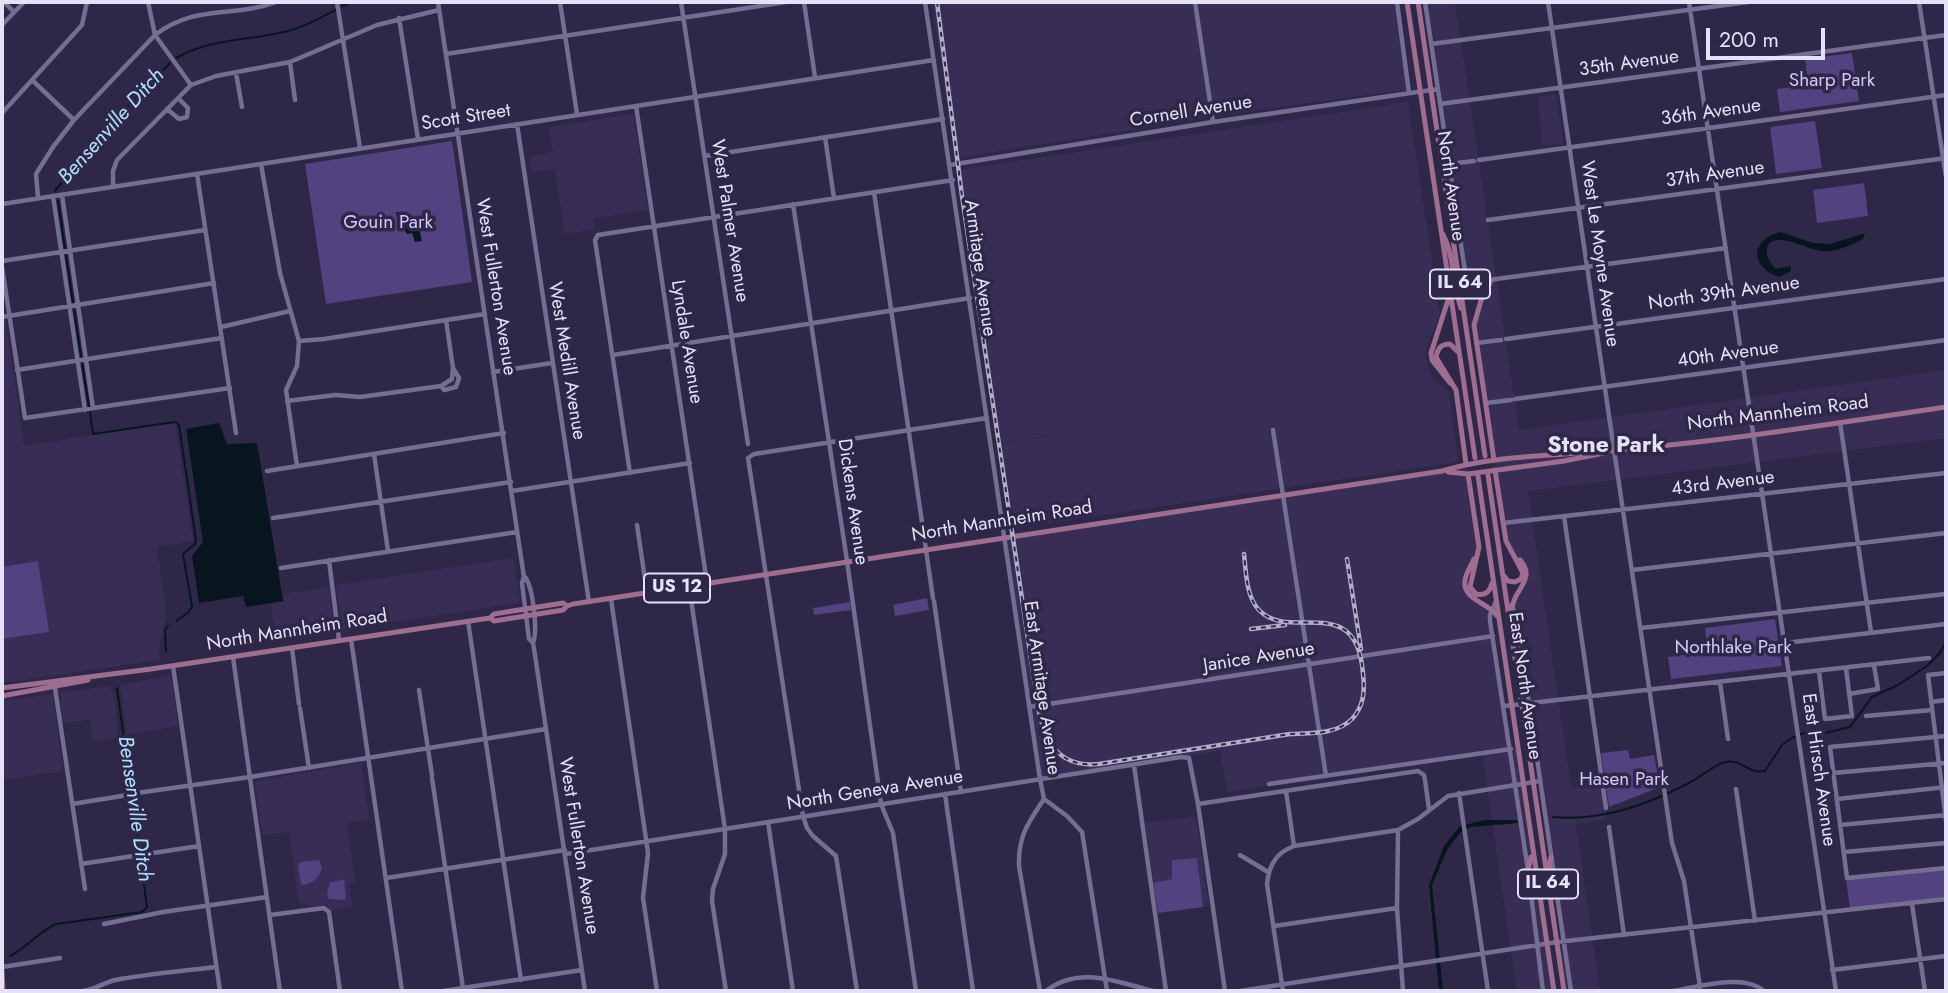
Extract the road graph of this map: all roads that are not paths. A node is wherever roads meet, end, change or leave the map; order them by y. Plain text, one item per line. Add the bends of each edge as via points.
1 (4, 2) edge
2 (24, 2) edge
3 (87, 2) edge
4 (148, 2) edge
5 (276, 2) edge
6 (337, 2) edge
7 (438, 2) edge
8 (559, 2) edge
9 (681, 2) edge
10 (786, 2) edge
11 (804, 2) edge
12 (925, 2) edge
13 (1195, 2) edge
14 (1397, 2) edge
15 (1407, 2) edge
16 (1418, 2) edge
17 (1425, 2) edge
18 (1548, 2) edge
19 (1689, 2) edge
20 (1748, 2) edge
21 (1919, 2) edge
22 (439, 10) junction
23 (1690, 10) junction
24 (14, 12) junction
25 (399, 18) junction
26 (684, 18) junction
27 (2, 26) edge
28 (1552, 28) junction
29 (155, 35) junction
30 (565, 35) junction
31 (1946, 35) edge
32 (1925, 38) junction
33 (343, 41) junction
34 (1431, 44) junction
35 (446, 54) junction
36 (934, 60) junction
37 (290, 62) junction
38 (1699, 69) junction
39 (236, 73) junction
40 (815, 77) junction
41 (32, 80) junction
42 (191, 85) junction
43 (1561, 87) junction
44 (1434, 90) junction
45 (1420, 92) junction
46 (1409, 93) junction
47 (1946, 95) edge
48 (696, 96) junction
49 (1934, 97) junction
50 (178, 98) junction
51 (295, 100) dead end
52 (1440, 104) junction
53 (636, 106) junction
54 (242, 107) dead end
55 (167, 109) junction
56 (2, 113) edge
57 (577, 114) junction
58 (943, 119) junction
59 (74, 120) junction
60 (1213, 122) junction
61 (517, 124) junction
62 (1708, 128) junction
63 (457, 133) junction
64 (825, 137) junction
65 (418, 139) junction
66 (1569, 146) junction
67 (360, 148) junction
68 (705, 156) junction
69 (1945, 158) edge
70 (261, 164) junction
71 (1449, 164) junction
72 (950, 165) junction
73 (197, 174) junction
74 (1946, 177) edge
75 (953, 180) junction
76 (113, 187) junction
77 (1717, 189) junction
78 (874, 192) junction
79 (62, 195) junction
80 (53, 196) junction
81 (38, 198) junction
82 (834, 198) junction
83 (2, 204) edge
84 (793, 204) junction
85 (1578, 208) junction
86 (714, 216) junction
87 (1488, 220) dead end
88 (654, 226) junction
89 (205, 230) junction
90 (1441, 230) junction
91 (1726, 248) junction
92 (70, 251) junction
93 (61, 252) junction
94 (2, 261) edge
95 (2, 267) edge
96 (1587, 267) junction
97 (1458, 270) junction
98 (1946, 279) edge
99 (1491, 280) junction
100 (1468, 283) junction
101 (214, 284) junction
102 (1450, 290) junction
103 (1483, 297) junction
104 (970, 298) junction
105 (1462, 299) junction
106 (78, 305) junction
107 (69, 306) junction
108 (1735, 307) junction
109 (891, 310) junction
110 (290, 311) junction
111 (485, 314) junction
112 (9, 316) junction
113 (2, 317) edge
114 (446, 320) junction
115 (1465, 321) junction
116 (811, 323) junction
117 (1596, 326) junction
118 (221, 327) junction
119 (733, 336) junction
120 (222, 338) junction
121 (1946, 340) edge
122 (299, 341) junction
123 (1476, 343) junction
124 (673, 345) junction
125 (1459, 353) junction
126 (613, 355) junction
127 (86, 359) junction
128 (77, 361) junction
129 (552, 363) junction
130 (1744, 367) junction
131 (453, 368) junction
132 (17, 370) junction
133 (494, 372) junction
134 (441, 386) junction
135 (1605, 386) junction
136 (230, 388) junction
137 (1456, 390) junction
138 (287, 401) junction
139 (1486, 403) junction
140 (1946, 407) edge
141 (93, 408) junction
142 (85, 410) junction
143 (987, 418) junction
144 (1840, 422) junction
145 (908, 430) junction
146 (1273, 430) dead end
147 (236, 433) dead end
148 (504, 433) junction
149 (1754, 433) junction
150 (830, 442) junction
151 (748, 444) dead end
152 (1614, 451) junction
153 (374, 454) junction
154 (1485, 456) dead end
155 (1475, 458) dead end
156 (1494, 460) junction
157 (690, 463) junction
158 (1466, 464) junction
159 (297, 466) junction
160 (1495, 470) junction
161 (267, 471) dead end
162 (1443, 471) junction
163 (630, 473) junction
164 (1946, 473) edge
165 (1468, 474) junction
166 (1488, 475) dead end
167 (1478, 476) dead end
168 (511, 482) junction
169 (571, 482) junction
170 (1849, 484) junction
171 (512, 491) junction
172 (1763, 494) junction
173 (1283, 495) junction
174 (381, 502) junction
175 (1623, 510) junction
176 (1564, 516) junction
177 (273, 518) dead end
178 (1503, 523) junction
179 (637, 525) dead end
180 (517, 531) junction
181 (1946, 533) edge
182 (1005, 538) junction
183 (1478, 539) junction
184 (1858, 543) junction
185 (1507, 547) junction
186 (926, 549) junction
187 (388, 551) junction
188 (1771, 553) junction
189 (329, 560) junction
190 (847, 561) junction
191 (281, 568) dead end
192 (1632, 570) junction
193 (1502, 573) junction
194 (765, 574) junction
195 (1493, 580) junction
196 (707, 583) junction
197 (689, 586) junction
198 (648, 593) junction
199 (1946, 594) edge
200 (611, 599) junction
201 (1506, 599) junction
202 (1496, 601) junction
203 (589, 602) junction
204 (1867, 604) junction
205 (566, 606) junction
206 (1513, 607) junction
207 (529, 608) junction
208 (1493, 610) junction
209 (1780, 614) junction
210 (530, 615) junction
211 (490, 618) junction
212 (468, 621) junction
213 (1499, 621) junction
214 (1510, 624) junction
215 (1946, 624) edge
216 (1641, 628) junction
217 (1871, 632) junction
218 (1493, 636) junction
219 (351, 639) junction
220 (339, 640) junction
221 (1785, 643) junction
222 (292, 648) junction
223 (233, 657) junction
224 (1929, 658) dead end
225 (1309, 664) junction
226 (1874, 664) junction
227 (173, 666) junction
228 (1846, 668) junction
229 (1819, 671) junction
230 (1946, 673) edge
231 (1790, 674) junction
232 (108, 675) junction
233 (1720, 682) junction
234 (2, 688) edge
235 (55, 688) junction
236 (419, 690) dead end
237 (1650, 690) junction
238 (1849, 694) junction
239 (2, 696) edge
240 (1590, 696) junction
241 (1946, 700) edge
242 (1931, 702) junction
243 (1525, 704) junction
244 (1508, 706) junction
245 (1029, 707) junction
246 (1932, 710) junction
247 (1866, 716) dead end
248 (546, 729) junction
249 (1946, 736) edge
250 (1935, 737) junction
251 (487, 739) junction
252 (1728, 739) dead end
253 (428, 748) junction
254 (1511, 749) junction
255 (368, 758) junction
256 (1946, 763) edge
257 (1938, 764) junction
258 (1134, 765) junction
259 (309, 768) junction
260 (1833, 773) junction
261 (1326, 776) junction
262 (250, 777) junction
263 (1040, 779) junction
264 (1536, 781) junction
265 (1269, 784) dead end
266 (1519, 784) junction
267 (190, 785) junction
268 (1944, 788) edge
269 (1736, 789) dead end
270 (1286, 791) junction
271 (961, 792) junction
272 (137, 793) dead end
273 (1459, 793) junction
274 (945, 794) junction
275 (128, 795) dead end
276 (1044, 799) junction
277 (1837, 799) junction
278 (72, 804) junction
279 (881, 804) junction
280 (1198, 804) junction
281 (1606, 808) dead end
282 (1429, 809) junction
283 (1946, 813) edge
284 (803, 816) junction
285 (1946, 821) edge
286 (768, 822) junction
287 (1840, 825) junction
288 (1609, 827) dead end
289 (725, 829) junction
290 (1398, 830) junction
291 (647, 841) junction
292 (1946, 843) edge
293 (199, 846) junction
294 (1294, 846) junction
295 (1532, 847) junction
296 (565, 852) junction
297 (1844, 852) junction
298 (1240, 855) dead end
299 (1551, 857) junction
300 (504, 860) junction
301 (81, 864) junction
302 (1946, 868) edge
303 (445, 869) junction
304 (1528, 870) junction
305 (1268, 872) junction
306 (386, 878) junction
307 (1547, 878) junction
308 (85, 889) dead end
309 (267, 897) junction
310 (1946, 899) edge
311 (1912, 904) junction
312 (208, 905) junction
313 (1397, 908) junction
314 (1824, 913) junction
315 (270, 915) junction
316 (1755, 921) junction
317 (104, 924) dead end
318 (1273, 926) junction
319 (1692, 928) junction
320 (1624, 935) junction
321 (1560, 942) junction
322 (1547, 944) junction
323 (1536, 946) junction
324 (1482, 954) junction
325 (1946, 956) edge
326 (60, 958) dead end
327 (1920, 959) junction
328 (216, 967) junction
329 (1400, 967) junction
330 (2, 969) edge
331 (582, 970) junction
332 (1832, 970) junction
333 (521, 979) junction
334 (1105, 979) junction
335 (1700, 987) junction
336 (463, 988) junction
337 (1283, 988) edge
338 (99, 989) edge
339 (4, 991) edge
340 (83, 991) edge
341 (220, 991) edge
342 (280, 991) edge
343 (340, 991) edge
344 (402, 991) edge
345 (443, 991) edge
346 (585, 991) edge
347 (657, 991) edge
348 (726, 991) edge
349 (793, 991) edge
350 (857, 991) edge
351 (916, 991) edge
352 (974, 991) edge
353 (1040, 991) edge
354 (1046, 991) edge
355 (1107, 991) edge
356 (1153, 991) edge
357 (1166, 991) edge
358 (1225, 991) edge
359 (1240, 991) edge
360 (1403, 991) edge
361 (1488, 991) edge
362 (1543, 991) edge
363 (1553, 991) edge
364 (1564, 991) edge
365 (1571, 991) edge
366 (1673, 991) edge
367 (1764, 991) edge
368 (1836, 991) edge
369 (1925, 991) edge

1 - 24 street
2 - 24 street
3 - 41 street via 82,25
4 - 29 street
5 - 29 street via 184,18
6 - 33 street
7 - 22 street, West Fullerton Avenue
8 - 30 street
9 - 26 street, West Palmer Avenue
10 - 26 street
11 - 40 street
12 - 36 street, Armitage Avenue
13 - 60 street
14 - 46 street
15 - 45 main road, North Avenue / IL 64
16 - 44 main road, North Avenue / IL 64
17 - 34 street, North Avenue
18 - 28 street, West Le Moyne Avenue
19 - 23 street, East Hirsch Avenue
20 - 23 street
21 - 32 street
22 - 25 street
22 - 35 street, West Fullerton Avenue
23 - 28 street
23 - 38 street, East Hirsch Avenue
24 - 27 street
25 - 33 street
25 - 65 street
26 - 30 street
26 - 48 street, West Palmer Avenue
28 - 34 street
28 - 43 street, West Le Moyne Avenue
29 - 42 street
29 - 59 street
30 - 35 street
30 - 57 street
31 - 32 street, 35th Avenue
32 - 38 street, 35th Avenue
32 - 49 street
33 - 37 street
33 - 67 street
34 - 44 street, North Avenue
35 - 63 street, West Fullerton Avenue
36 - 40 street, Scott Street
36 - 58 street, Armitage Avenue
37 - 39 street
37 - 51 street
38 - 43 street, 35th Avenue
38 - 62 street, East Hirsch Avenue
39 - 42 street
39 - 54 street
40 - 48 street, Scott Street
41 - 56 street
41 - 59 street
42 - 50 street
43 - 52 street, 35th Avenue
43 - 66 street, West Le Moyne Avenue
44 - 45 street, Cornell Avenue
44 - 52 street, North Avenue
44 - 97 main road, North Avenue / IL 64
45 - 46 street, Cornell Avenue
45 - 90 main road, North Avenue / IL 64
46 - 60 street, Cornell Avenue
47 - 49 street, 36th Avenue
48 - 53 street, Scott Street
48 - 68 street, West Palmer Avenue
49 - 62 street, 36th Avenue
49 - 69 street
50 - 55 street
50 - 55 street via 188,108 187,117 179,119
52 - 71 street, North Avenue
53 - 57 street, Scott Street
53 - 88 street, Lyndale Avenue
55 - 76 street via 117,160
57 - 61 street, Scott Street
58 - 64 street
58 - 72 street, Armitage Avenue
59 - 81 street via 37,171
60 - 72 street, Cornell Avenue
61 - 63 street, Scott Street
61 - 129 street, West Medill Avenue
62 - 66 street, 36th Avenue
62 - 77 street, East Hirsch Avenue
63 - 65 street, Scott Street
63 - 111 street, West Fullerton Avenue
64 - 68 street
64 - 82 street
65 - 67 street, Scott Street
66 - 71 street, 36th Avenue
66 - 85 street, West Le Moyne Avenue
67 - 70 street, Scott Street
68 - 86 street, West Palmer Avenue
69 - 74 street
69 - 77 street, 37th Avenue
70 - 73 street, Scott Street
70 - 110 street
71 - 100 street, North Avenue
72 - 75 street, Armitage Avenue
73 - 76 street, Scott Street
73 - 89 street
75 - 78 street
75 - 104 street, Armitage Avenue
76 - 79 street, Scott Street
77 - 85 street, 37th Avenue
77 - 91 street, East Hirsch Avenue
78 - 82 street
78 - 109 street
79 - 80 street, Scott Street
79 - 92 street
80 - 81 street, Scott Street
80 - 93 street
81 - 83 street, Scott Street
82 - 84 street
84 - 86 street
84 - 116 street, Dickens Avenue
85 - 87 street, 37th Avenue
85 - 96 street, West Le Moyne Avenue
86 - 88 street
86 - 119 street, West Palmer Avenue
88 - 124 street, Lyndale Avenue
88 - 126 street via 598,234 595,240
89 - 92 street
89 - 101 street
90 - 102 main road, North Avenue / IL 64
90 - 115 main road
91 - 96 street
91 - 108 street, East Hirsch Avenue
92 - 93 street
92 - 106 street
93 - 94 street
93 - 107 street
95 - 112 street
96 - 99 street
96 - 117 street, West Le Moyne Avenue
97 - 100 main road
97 - 105 main road, North Avenue / IL 64
98 - 108 street, North 39th Avenue
99 - 100 street
99 - 103 main road
100 - 103 main road via 1482,287
100 - 105 main road
101 - 106 street
101 - 118 street
102 - 125 main road, North Avenue / IL 64
102 - 137 main road via 1431,353
103 - 123 main road via 1475,320
104 - 109 street
104 - 143 street, Armitage Avenue
105 - 115 main road, North Avenue / IL 64
106 - 107 street
106 - 127 street
107 - 112 street
107 - 128 street
108 - 117 street, North 39th Avenue
108 - 130 street, East Hirsch Avenue
109 - 116 street
109 - 145 street
110 - 118 street
110 - 122 street
111 - 114 street
111 - 133 street, West Fullerton Avenue
112 - 113 street
112 - 132 street
114 - 122 street
114 - 131 street
115 - 154 main road, North Avenue / IL 64
116 - 119 street
116 - 150 street, Dickens Avenue
117 - 123 street, North 39th Avenue
117 - 135 street, West Le Moyne Avenue
118 - 120 street
119 - 124 street
119 - 151 street, West Palmer Avenue
120 - 127 street
120 - 136 street
121 - 130 street, 40th Avenue
122 - 138 street
123 - 139 main road
124 - 126 street
124 - 157 street, Lyndale Avenue
125 - 137 main road via 1444,344 1436,357
125 - 155 main road, North Avenue / IL 64
126 - 163 street
127 - 128 street
127 - 141 street
128 - 132 street
128 - 142 street
129 - 133 street
129 - 169 street, West Medill Avenue
130 - 135 street, 40th Avenue
130 - 149 street, East Hirsch Avenue
131 - 134 street via 452,379
131 - 134 street via 459,378 456,387 449,391
132 - 142 street via 25,418
133 - 148 street, West Fullerton Avenue
134 - 138 street
135 - 139 street, 40th Avenue
135 - 152 street, West Le Moyne Avenue
136 - 141 street
136 - 147 street
137 - 158 main road
138 - 159 street
139 - 156 main road
140 - 144 main road, North Mannheim Road / US 12
141 - 142 street
143 - 145 street
143 - 182 street, Armitage Avenue
144 - 149 main road, North Mannheim Road / US 12
144 - 170 street
145 - 150 street
145 - 186 street
146 - 173 street
148 - 153 street
148 - 168 street, West Fullerton Avenue
149 - 152 main road, North Mannheim Road / US 12
149 - 172 street, East Hirsch Avenue
150 - 190 street, Dickens Avenue
150 - 194 street via 750,457 747,462
152 - 156 main road, North Mannheim Road / US 12
152 - 160 main road, North Mannheim Road / US 12
152 - 175 street, West Le Moyne Avenue
153 - 159 street
153 - 174 street
156 - 158 main road, North Mannheim Road / US 12
157 - 163 street
157 - 196 street, Lyndale Avenue
158 - 162 main road, North Mannheim Road / US 12
159 - 161 street
160 - 165 main road, North Mannheim Road / US 12
160 - 178 main road
162 - 165 main road, North Mannheim Road / US 12
162 - 173 main road, North Mannheim Road / US 12
163 - 169 street
164 - 170 street, 43rd Avenue
165 - 183 main road
166 - 193 main road, East North Avenue / IL 64
167 - 195 main road, IL 64
168 - 171 street, West Fullerton Avenue
168 - 174 street
169 - 171 street
169 - 203 street, West Medill Avenue
170 - 172 street, 43rd Avenue
170 - 184 street
171 - 180 street, West Fullerton Avenue
172 - 175 street, 43rd Avenue
172 - 188 street, East Hirsch Avenue
173 - 182 main road, North Mannheim Road / US 12
173 - 225 street
174 - 177 street
174 - 187 street
175 - 176 street, 43rd Avenue
175 - 192 street, West Le Moyne Avenue
176 - 178 street, 43rd Avenue
176 - 240 street
178 - 185 main road
179 - 198 street
180 - 187 street
180 - 207 street, West Fullerton Avenue
181 - 184 street
182 - 186 main road, North Mannheim Road / US 12
182 - 245 street, East Armitage Avenue
183 - 195 main road via 1471,590 1485,594
183 - 208 main road via 1465,587 1470,596
184 - 188 street
184 - 204 street
185 - 193 main road via 1523,576 1513,583
185 - 206 main road via 1527,572
186 - 190 main road, North Mannheim Road / US 12
186 - 271 street
187 - 189 street
188 - 192 street
188 - 209 street, East Hirsch Avenue
189 - 191 street
189 - 220 street
190 - 194 main road, North Mannheim Road / US 12
190 - 279 street, Dickens Avenue
192 - 216 street, West Le Moyne Avenue
193 - 201 main road, East North Avenue / IL 64
194 - 196 main road, North Mannheim Road / US 12
194 - 284 street
195 - 202 main road, IL 64
196 - 197 main road, North Mannheim Road / US 12
197 - 198 main road, North Mannheim Road / US 12
197 - 289 street
198 - 200 main road, North Mannheim Road / US 12
199 - 204 street
200 - 203 main road, North Mannheim Road / US 12
200 - 291 street
201 - 206 street
201 - 214 main road, East North Avenue / IL 64
202 - 208 street, East North Avenue
202 - 213 main road, East North Avenue / IL 64
203 - 205 main road, North Mannheim Road / US 12
204 - 209 street
204 - 217 street
205 - 207 main road, North Mannheim Road / US 12
205 - 210 main road, North Mannheim Road / US 12
206 - 214 main road
206 - 243 street, East North Avenue
207 - 210 street, West Fullerton Avenue
207 - 211 main road, North Mannheim Road / US 12
208 - 213 main road
208 - 218 street, East North Avenue
209 - 216 street
209 - 221 street, East Hirsch Avenue
210 - 211 main road, North Mannheim Road / US 12
210 - 248 street, West Fullerton Avenue
211 - 212 main road, North Mannheim Road / US 12
212 - 219 main road, North Mannheim Road / US 12
212 - 251 street
213 - 244 main road, East North Avenue / IL 64
214 - 243 main road, East North Avenue / IL 64
215 - 217 street
216 - 237 street, West Le Moyne Avenue
217 - 221 street
218 - 225 street, Janice Avenue
218 - 244 street, East North Avenue
219 - 220 main road, North Mannheim Road / US 12
219 - 255 street
220 - 222 main road, North Mannheim Road / US 12
221 - 231 street, East Hirsch Avenue
222 - 223 main road, North Mannheim Road / US 12
222 - 259 street
223 - 227 main road, North Mannheim Road / US 12
223 - 262 street
224 - 226 street
225 - 245 street, Janice Avenue
225 - 261 street
226 - 228 street
226 - 238 street via 1878,690
227 - 232 main road, North Mannheim Road / US 12
227 - 267 street
228 - 229 street
228 - 238 street
229 - 231 street
229 - 238 street via 1825,719 1852,716
230 - 242 street via 1928,676
231 - 233 street
231 - 314 street, East Hirsch Avenue
232 - 234 main road, North Mannheim Road / US 12
232 - 235 main road, North Mannheim Road / US 12
233 - 237 street
233 - 252 street
235 - 239 main road, North Mannheim Road / US 12
235 - 278 street
236 - 253 street
237 - 240 street
237 - 319 street, West Le Moyne Avenue via 1672,843
240 - 243 street
240 - 281 street
241 - 242 street
242 - 246 street
243 - 244 street
243 - 264 main road, East North Avenue / IL 64
244 - 254 street, East North Avenue
244 - 266 main road, East North Avenue / IL 64
245 - 263 street, East Armitage Avenue
246 - 247 street
246 - 250 street
248 - 251 street
248 - 296 street, West Fullerton Avenue
249 - 250 street
250 - 257 street
250 - 260 street via 1830,747
251 - 253 street
251 - 300 street
253 - 255 street
253 - 303 street
254 - 261 street
254 - 266 street, East North Avenue
255 - 259 street
255 - 306 street
256 - 257 street
257 - 260 street
257 - 268 street
258 - 263 street, North Geneva Avenue
258 - 280 street, North Geneva Avenue via 1189,758
258 - 357 street
259 - 262 street
260 - 277 street
261 - 265 street
262 - 267 street
262 - 309 street
263 - 271 street, North Geneva Avenue
263 - 276 street, East Armitage Avenue
264 - 266 street
264 - 299 street, East North Avenue
264 - 307 main road, East North Avenue / IL 64
266 - 273 street
266 - 295 main road, East North Avenue / IL 64
266 - 304 street, East North Avenue
267 - 272 street
267 - 293 street
268 - 277 street
268 - 283 street
269 - 316 street
270 - 280 street
270 - 282 street via 1414,771 1421,772 1425,780
270 - 294 street
271 - 274 street, North Geneva Avenue
273 - 282 street
273 - 324 street
274 - 279 street, North Geneva Avenue
274 - 352 street
275 - 278 street
276 - 334 street, East Armitage Avenue via 1082,832
276 - 353 street via 1026,827 1019,851
277 - 287 street
278 - 301 street
279 - 284 street, North Geneva Avenue
279 - 351 street, Dickens Avenue via 893,833
280 - 358 street
282 - 290 street
283 - 285 street
283 - 287 street
284 - 286 street, North Geneva Avenue
284 - 350 street via 813,836 836,856
286 - 289 street, North Geneva Avenue
286 - 349 street
287 - 297 street
288 - 320 street
289 - 291 street, North Geneva Avenue
289 - 348 street via 725,854 712,901
290 - 294 street
290 - 313 street
291 - 296 street, North Geneva Avenue
291 - 347 street via 643,898
292 - 297 street
293 - 301 street
293 - 312 street
294 - 305 street via 1276,856
295 - 304 main road
295 - 322 main road, East North Avenue / IL 64
296 - 300 street, North Geneva Avenue
296 - 331 street, West Fullerton Avenue
297 - 302 street via 1847,878
298 - 305 street
299 - 307 main road
299 - 321 street, East North Avenue
300 - 303 street, North Geneva Avenue
300 - 333 street
301 - 308 street
303 - 306 street, North Geneva Avenue
303 - 336 street
304 - 323 street, East North Avenue
305 - 318 street
306 - 344 street
307 - 321 main road, East North Avenue / IL 64
309 - 312 street
309 - 315 street
310 - 311 street
311 - 314 street
311 - 327 street
312 - 317 street
312 - 328 street
313 - 318 street
313 - 329 street
314 - 316 street
314 - 332 street, East Hirsch Avenue
315 - 342 street
315 - 343 street via 324,908 328,912
316 - 319 street
318 - 337 street
319 - 320 street
319 - 335 street, West Le Moyne Avenue
320 - 321 street
321 - 322 street
321 - 364 main road, East North Avenue / IL 64
321 - 365 street, East North Avenue
322 - 323 street
322 - 363 main road, East North Avenue / IL 64
323 - 324 street
323 - 362 street
324 - 329 street
324 - 361 street
325 - 327 street
326 - 330 street
327 - 332 street
327 - 369 street
328 - 338 street via 120,979 103,983
328 - 341 street
329 - 337 street
329 - 360 street
330 - 339 main road
331 - 333 street
331 - 346 street, West Fullerton Avenue
332 - 368 street, East Hirsch Avenue
333 - 336 street
334 - 354 street via 1073,977
334 - 355 street, East Armitage Avenue
334 - 356 street
335 - 366 street
335 - 367 street via 1747,982
336 - 345 street
337 - 359 street
338 - 340 street

